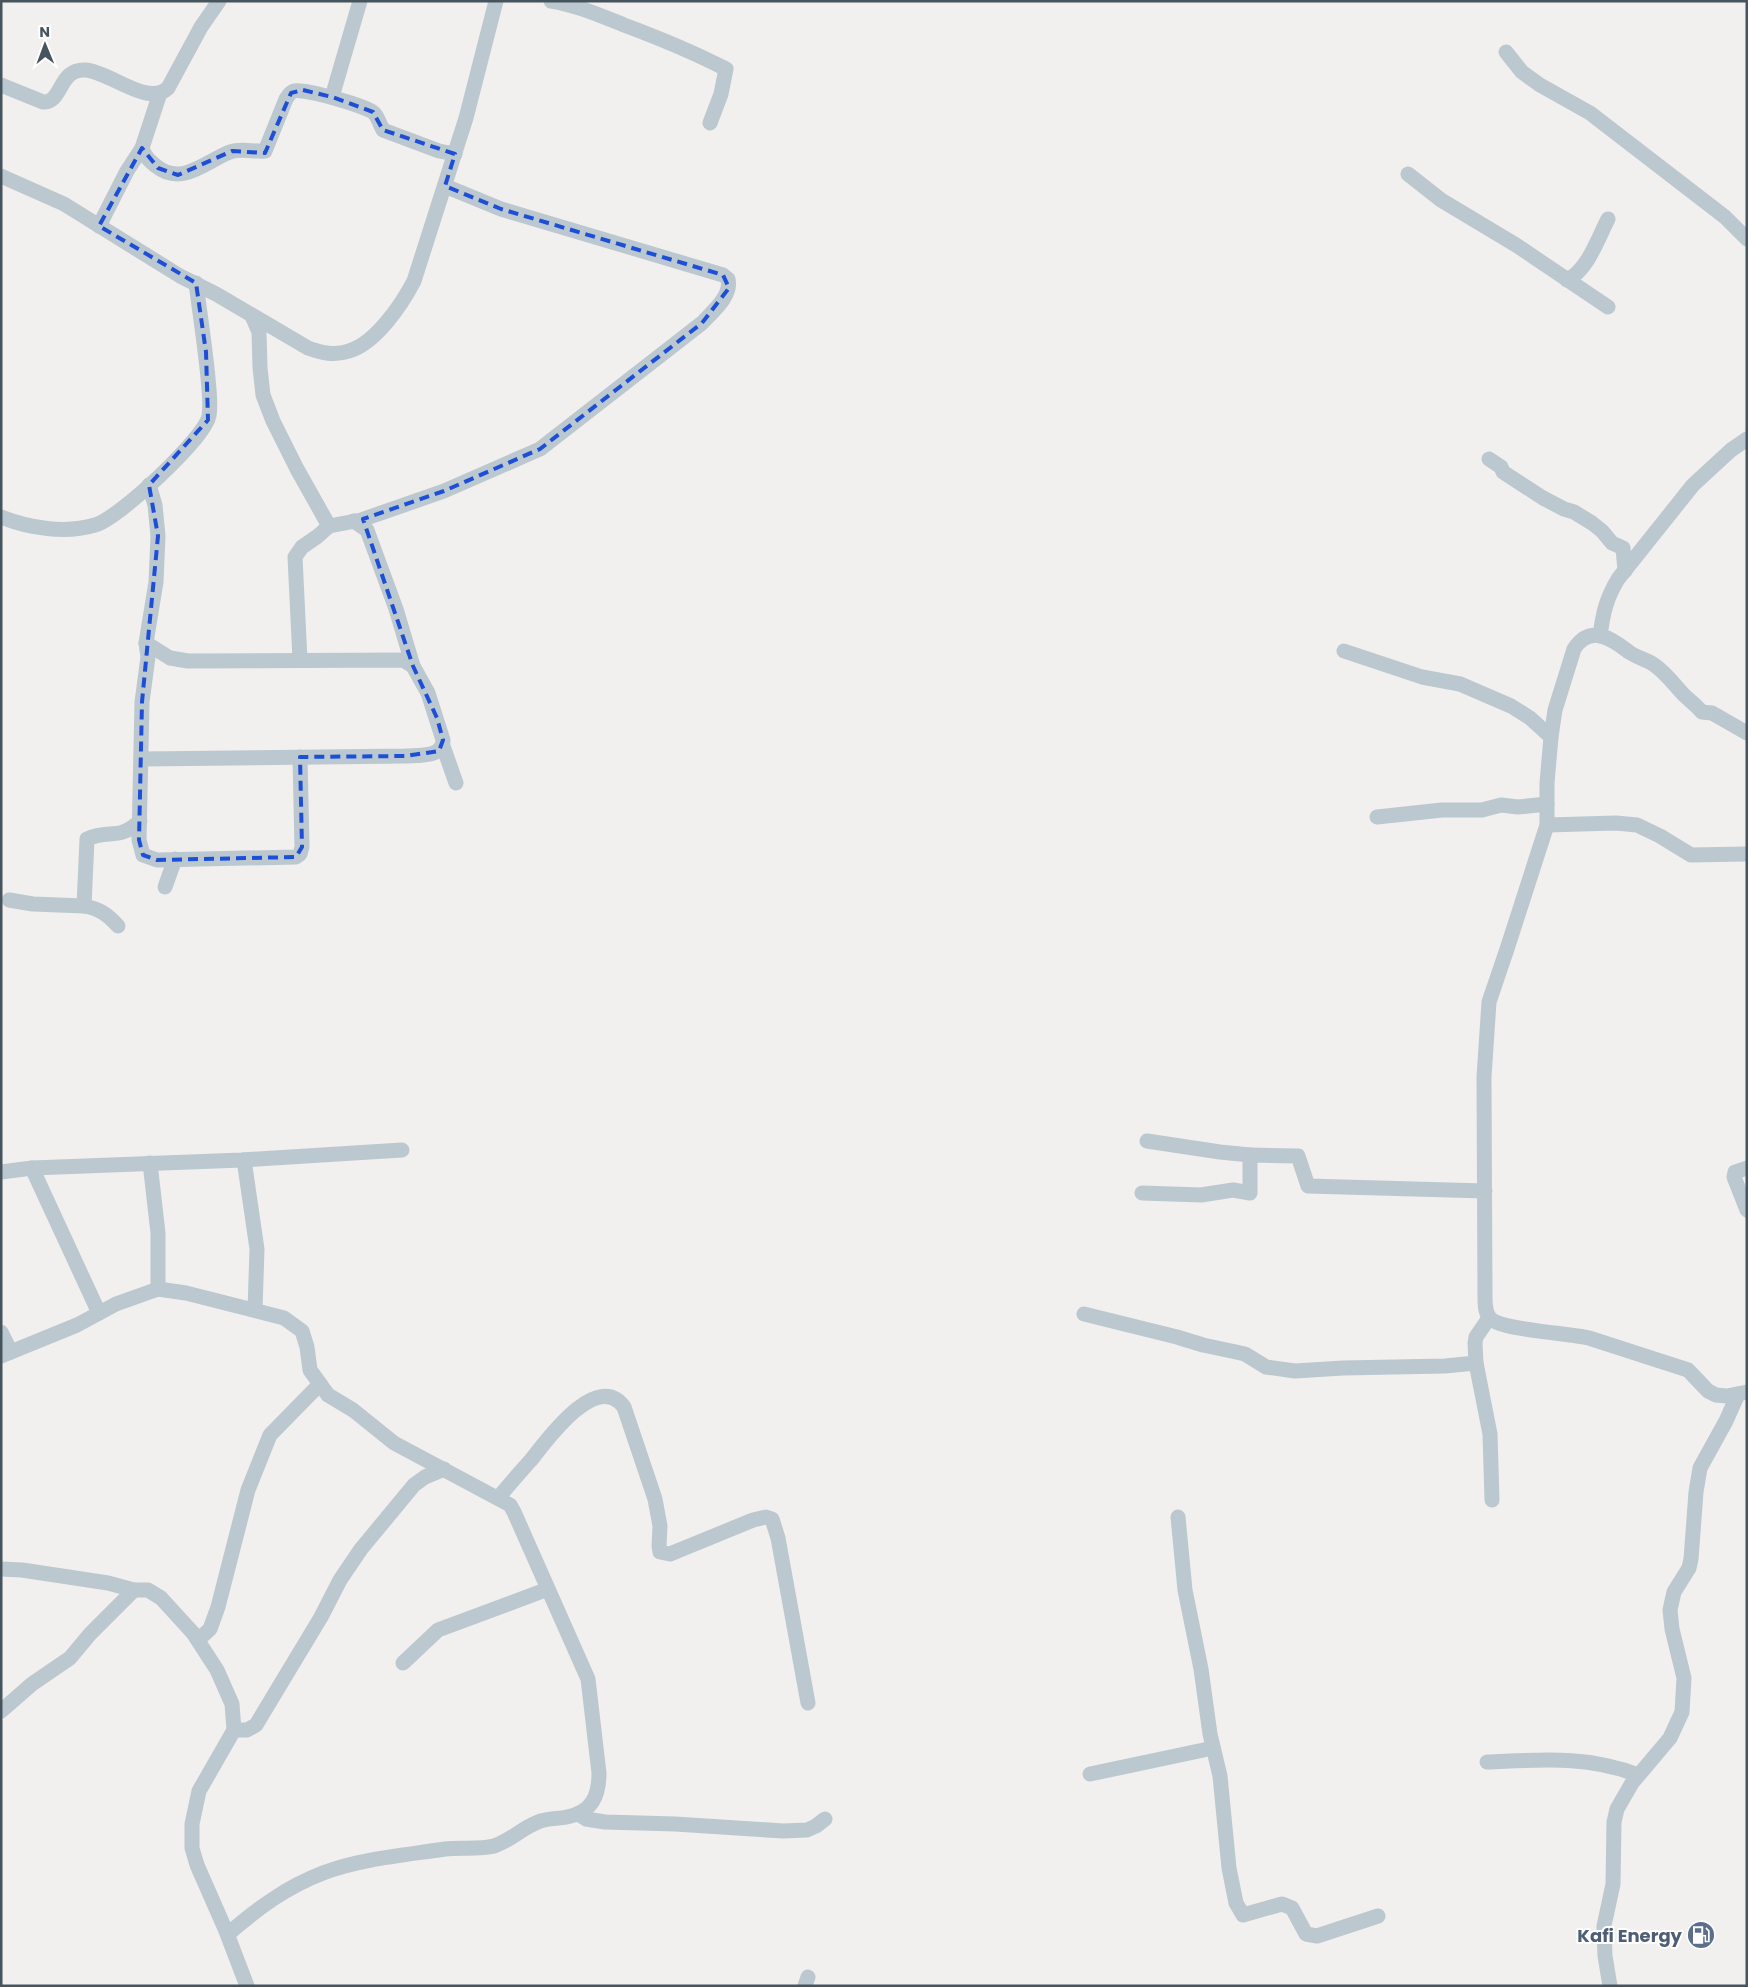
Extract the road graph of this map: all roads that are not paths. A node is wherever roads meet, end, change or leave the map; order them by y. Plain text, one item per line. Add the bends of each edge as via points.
1 (219, 1) edge
2 (360, 1) edge
3 (496, 1) edge
4 (551, 1) edge
5 (572, 3) edge
6 (1506, 52) dead end
7 (1, 84) edge
8 (160, 93) junction
9 (332, 97) junction
10 (710, 123) dead end
11 (142, 148) junction
12 (454, 154) junction
13 (1408, 174) dead end
14 (1, 176) edge
15 (445, 186) junction
16 (1608, 219) dead end
17 (99, 226) junction
18 (1747, 239) edge
19 (1567, 280) junction
20 (196, 283) junction
21 (1608, 307) dead end
22 (252, 316) junction
23 (1747, 439) edge
24 (1489, 459) dead end
25 (149, 484) junction
26 (1, 517) edge
27 (354, 521) junction
28 (329, 526) junction
29 (1625, 571) junction
30 (1600, 636) junction
31 (146, 643) junction
32 (1344, 651) dead end
33 (300, 660) junction
34 (413, 666) junction
35 (1747, 733) edge
36 (1551, 737) junction
37 (443, 746) junction
38 (300, 757) junction
39 (142, 759) junction
40 (456, 783) dead end
41 (1547, 804) junction
42 (1377, 817) dead end
43 (140, 822) junction
44 (1547, 825) junction
45 (1747, 854) edge
46 (175, 859) junction
47 (166, 887) dead end
48 (9, 900) dead end
49 (84, 906) junction
50 (118, 926) dead end
51 (1147, 1142) dead end
52 (402, 1150) dead end
53 (1250, 1155) junction
54 (244, 1160) junction
55 (150, 1163) junction
56 (32, 1168) junction
57 (1747, 1168) edge
58 (1, 1172) edge
59 (1486, 1191) junction
60 (1142, 1193) dead end
61 (1747, 1210) edge
62 (158, 1289) junction
63 (255, 1310) junction
64 (99, 1313) junction
65 (1084, 1314) dead end
66 (1490, 1318) junction
67 (1, 1332) edge
68 (6, 1354) edge
69 (1476, 1363) junction
70 (320, 1384) junction
71 (1743, 1393) edge
72 (444, 1469) junction
73 (498, 1498) junction
74 (1492, 1500) dead end
75 (1178, 1517) dead end
76 (1, 1569) edge
77 (548, 1589) junction
78 (134, 1590) junction
79 (198, 1640) junction
80 (403, 1663) dead end
81 (808, 1703) dead end
82 (1, 1711) edge
83 (234, 1730) junction
84 (1214, 1748) junction
85 (1487, 1762) dead end
86 (1090, 1774) dead end
87 (1638, 1776) junction
88 (578, 1814) junction
89 (825, 1819) dead end
90 (1378, 1916) dead end
91 (228, 1934) junction
92 (246, 1986) edge
93 (1610, 1986) edge

1 - 8 street via 168,88
2 - 9 street
3 - 12 street
4 - 5 street
5 - 10 street via 693,52 726,69
6 - 18 street via 1522,72 1590,114 1725,217
7 - 8 street via 49,102 66,77 87,70 147,94
8 - 11 street
9 - 11 street via 294,91 286,99 265,151 232,151 178,175 158,168 145,156
9 - 12 street via 373,112 383,130
11 - 17 street
12 - 15 street
13 - 19 street via 1441,200
14 - 17 street via 64,204
15 - 22 street via 414,281 389,319 360,346 337,354 320,353
15 - 27 street via 501,209 723,275 728,279 729,288 702,323 540,449 444,490
16 - 19 street via 1586,260
17 - 20 street
19 - 21 street
20 - 22 street
20 - 25 street via 206,352 209,415 198,435
22 - 28 street via 259,332 263,395 297,469
23 - 29 street via 1693,485
24 - 29 street via 1503,472 1543,498 1574,512 1623,548
25 - 26 street via 112,517 95,525 71,529 42,527 22,525
25 - 31 street via 158,536 156,582
27 - 28 street
27 - 34 street via 367,530
28 - 33 street via 302,547 295,558
29 - 30 street via 1608,596
30 - 35 street via 1655,665 1702,712 1712,713
30 - 36 street via 1584,637 1574,649
31 - 33 street via 170,658 188,661
31 - 39 street via 148,658 142,702
32 - 36 street via 1422,678 1460,684 1511,706
33 - 34 street via 404,660
34 - 37 street via 428,693
36 - 41 street
37 - 38 street via 429,755
37 - 40 street
38 - 39 street
38 - 46 street via 300,854 296,857
39 - 43 street
41 - 42 street via 1518,808 1501,805 1482,810 1442,810
41 - 44 street
43 - 46 street via 143,854 157,860
43 - 49 street via 130,831 88,839
44 - 45 street via 1637,825 1691,855
44 - 59 street via 1489,1002 1484,1077
46 - 47 street
48 - 49 street
49 - 50 street via 106,913
51 - 53 street
52 - 54 street
53 - 59 street via 1298,1156 1308,1186
53 - 60 street via 1250,1194 1233,1190 1201,1195
54 - 55 street
54 - 63 street via 256,1249
55 - 56 street
55 - 62 street via 158,1233
56 - 58 street
56 - 64 street
57 - 61 street via 1735,1172 1734,1177
59 - 66 street via 1485,1297 1486,1312
62 - 63 street
62 - 64 street
63 - 70 street via 284,1318 302,1331 310,1370
64 - 68 street
65 - 69 street via 1245,1354 1266,1367 1290,1370
66 - 69 street via 1476,1337
66 - 71 street via 1502,1325 1573,1334 1688,1370 1716,1395
67 - 68 street
69 - 74 street via 1490,1434
70 - 72 street via 328,1395 353,1410 394,1443
70 - 79 street via 270,1434 248,1490 218,1608 210,1629
71 - 87 street via 1700,1468 1691,1559 1671,1600 1672,1629 1684,1678 1682,1712 1670,1738
72 - 73 street
72 - 83 street via 414,1485 361,1549 256,1725 247,1730
73 - 77 street via 510,1505 514,1512
73 - 81 street via 560,1424 593,1399 608,1396 618,1399 624,1407 655,1499 660,1552 670,1554 754,1520 772,1519
75 - 84 street via 1185,1590
76 - 78 street via 108,1583
77 - 80 street via 438,1630
77 - 88 street via 590,1690 599,1789 586,1810
78 - 79 street via 148,1590 161,1598
78 - 82 street via 70,1658 32,1684
79 - 83 street via 229,1696
83 - 91 street via 200,1791 191,1838 197,1865
84 - 86 street
84 - 90 street via 1229,1868 1236,1903 1243,1915 1282,1904 1292,1908 1306,1934 1317,1936
85 - 87 street via 1574,1760 1614,1767
87 - 93 street via 1617,1809 1614,1822 1613,1884 1604,1926
88 - 89 street via 605,1822 783,1831 807,1830
88 - 91 street via 537,1822 494,1846 446,1849 324,1872 275,1896
91 - 92 street

